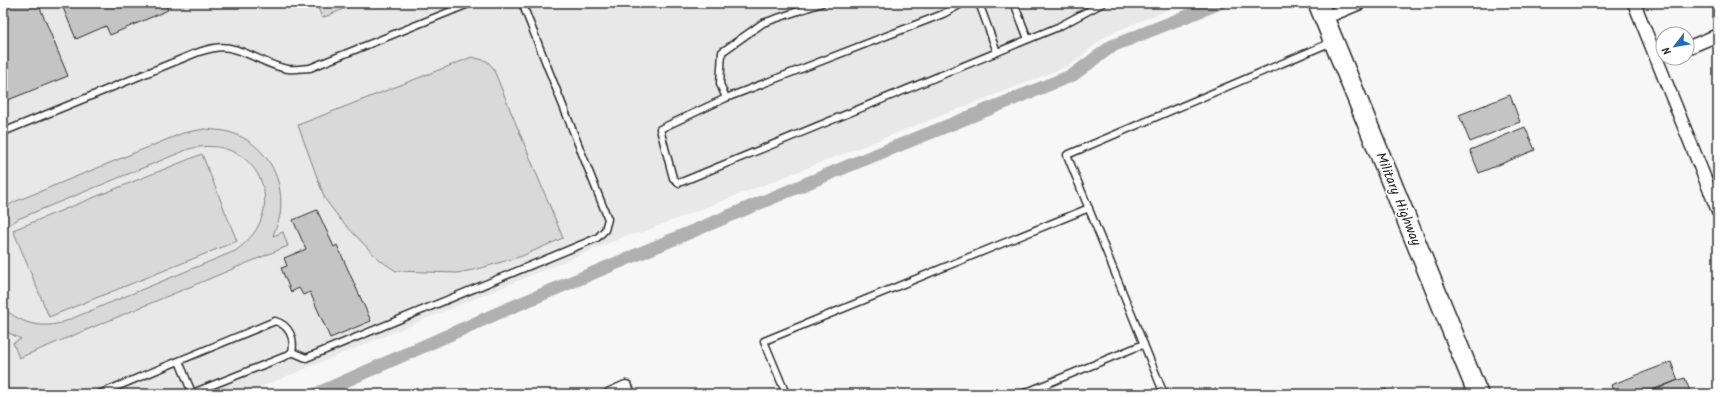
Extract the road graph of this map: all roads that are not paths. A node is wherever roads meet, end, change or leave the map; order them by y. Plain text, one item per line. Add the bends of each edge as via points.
1 (471, 3) edge
2 (522, 3) edge
3 (822, 3) edge
4 (963, 3) edge
5 (979, 3) edge
6 (1014, 3) edge
7 (1104, 3) edge
8 (1360, 3) edge
9 (1634, 3) edge
10 (1321, 11) edge
11 (1718, 35) edge
12 (1028, 39) junction
13 (1333, 42) junction
14 (1695, 45) edge
15 (1655, 48) edge
16 (997, 52) junction
17 (1663, 66) edge
18 (726, 98) junction
19 (3, 132) edge
20 (1715, 196) edge
21 (1089, 208) junction
22 (1718, 210) edge
23 (1144, 344) junction
24 (292, 352) junction
25 (179, 361) junction
26 (628, 390) edge
27 (99, 394) edge
28 (191, 394) edge
29 (610, 394) edge
30 (786, 394) edge
31 (1022, 394) edge
32 (1164, 394) edge
33 (1478, 394) edge

1 - 19 lane via 310,68 289,69 268,64 231,49 215,48 196,53
2 - 24 lane via 608,219 605,230 597,238 306,358
3 - 18 lane via 763,23 722,52 720,84
4 - 18 lane via 943,14
5 - 16 lane
6 - 12 lane
7 - 12 lane
8 - 10 street
9 - 15 street
10 - 13 main road, Military Highway
11 - 14 street
12 - 16 lane
13 - 21 lane via 1067,154
13 - 33 main road, Military Highway
16 - 18 lane via 679,183 673,178 660,129
17 - 20 street
20 - 22 street
21 - 23 lane
21 - 30 lane via 764,341
23 - 31 lane
23 - 32 lane
24 - 25 lane via 294,344 289,331 283,324 275,321
24 - 28 lane
25 - 27 lane
25 - 28 lane
26 - 29 street

